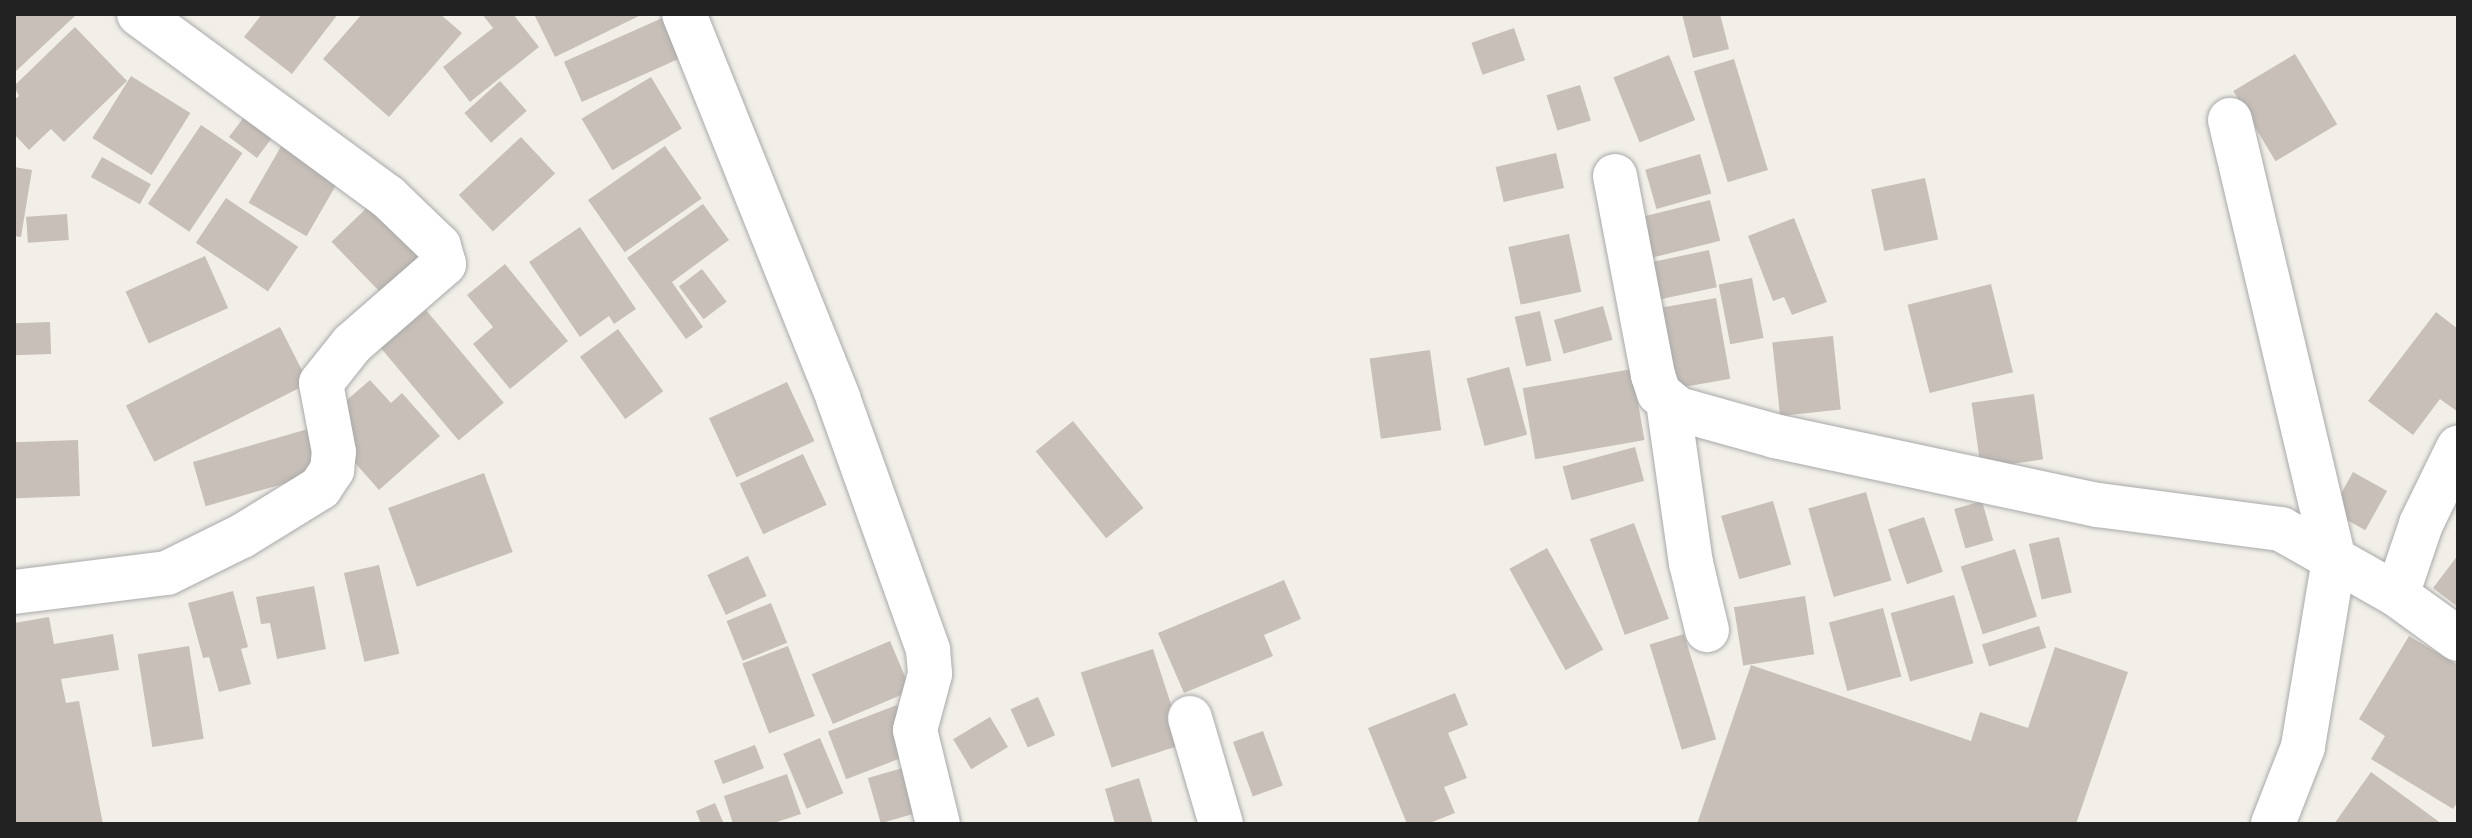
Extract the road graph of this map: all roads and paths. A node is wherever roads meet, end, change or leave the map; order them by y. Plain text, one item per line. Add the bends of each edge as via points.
1 (139, 14) edge
2 (684, 14) edge
3 (2230, 120) dead end
4 (1615, 176) dead end
5 (1668, 402) junction
6 (2458, 448) edge
7 (2334, 559) junction
8 (14, 592) edge
9 (2397, 595) junction
10 (1707, 630) dead end
11 (2458, 639) edge
12 (1190, 718) dead end
13 (938, 824) edge
14 (1221, 824) edge
15 (2273, 824) edge

1 - 8 street via 388,197 439,246 444,264 352,344 321,383 334,452 332,470 320,488 242,536 167,573
2 - 13 street via 838,398 928,650 930,674 915,730
3 - 7 street
4 - 5 street via 1653,375
5 - 7 street via 1775,436 1890,462 2098,505 2281,529
5 - 10 street via 1691,563
6 - 9 street via 2421,524
7 - 9 street
7 - 15 street via 2303,747
9 - 11 street
12 - 14 street

